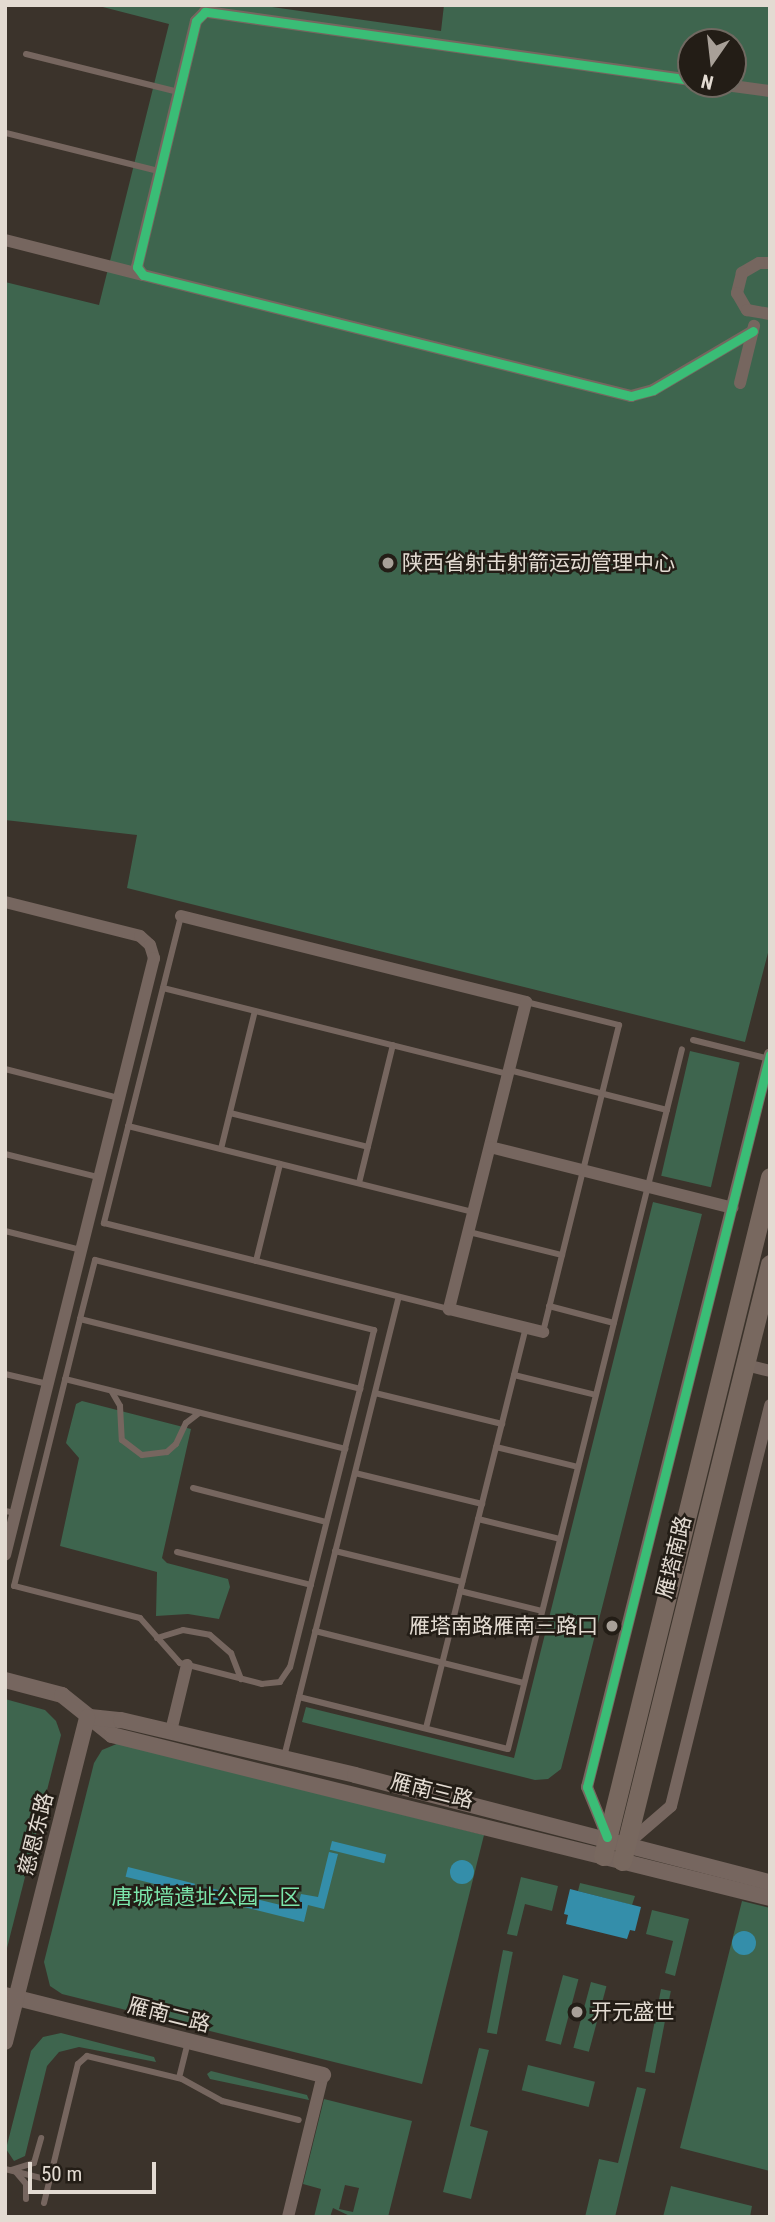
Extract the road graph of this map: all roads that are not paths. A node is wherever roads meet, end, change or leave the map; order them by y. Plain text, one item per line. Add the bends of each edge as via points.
1 (200, 9) edge
2 (26, 54) dead end
3 (677, 78) edge
4 (747, 88) edge
5 (770, 91) edge
6 (178, 92) junction
7 (6, 133) edge
8 (158, 171) junction
9 (5, 240) edge
10 (770, 263) edge
11 (143, 275) junction
12 (763, 315) edge
13 (753, 331) junction
14 (740, 383) dead end
15 (5, 902) edge
16 (181, 916) joint
17 (163, 988) junction
18 (526, 1002) junction
19 (255, 1011) junction
20 (693, 1040) dead end
21 (393, 1045) junction
22 (682, 1049) dead end
23 (769, 1057) edge
24 (5, 1069) edge
25 (509, 1072) junction
26 (602, 1093) junction
27 (119, 1098) junction
28 (667, 1110) junction
29 (230, 1113) junction
30 (128, 1126) junction
31 (368, 1147) junction
32 (490, 1147) junction
33 (221, 1149) junction
34 (5, 1154) edge
35 (280, 1164) junction
36 (583, 1171) junction
37 (99, 1177) junction
38 (770, 1177) edge
39 (359, 1183) junction
40 (648, 1187) junction
41 (732, 1208) junction
42 (474, 1212) junction
43 (5, 1231) edge
44 (469, 1232) junction
45 (81, 1250) junction
46 (562, 1255) junction
47 (256, 1261) junction
48 (770, 1264) edge
49 (399, 1297) junction
50 (549, 1306) junction
51 (449, 1309) junction
52 (80, 1319) junction
53 (614, 1323) junction
54 (526, 1328) junction
55 (542, 1332) joint
56 (746, 1365) junction
57 (770, 1371) edge
58 (5, 1374) edge
59 (514, 1375) junction
60 (65, 1379) junction
61 (48, 1384) junction
62 (104, 1389) junction
63 (359, 1389) junction
64 (375, 1393) junction
65 (596, 1395) junction
66 (770, 1405) edge
67 (205, 1414) junction
68 (502, 1424) junction
69 (496, 1447) junction
70 (345, 1449) junction
71 (578, 1467) junction
72 (355, 1473) junction
73 (192, 1488) dead end
74 (482, 1504) junction
75 (10, 1512) edge
76 (478, 1519) junction
77 (326, 1522) junction
78 (560, 1539) junction
79 (335, 1551) junction
80 (177, 1552) dead end
81 (5, 1555) edge
82 (462, 1583) junction
83 (310, 1586) junction
84 (460, 1591) junction
85 (542, 1611) junction
86 (315, 1631) junction
87 (157, 1637) junction
88 (442, 1663) junction
89 (187, 1665) junction
90 (241, 1679) junction
91 (5, 1681) edge
92 (524, 1683) junction
93 (299, 1697) junction
94 (87, 1717) junction
95 (426, 1728) junction
96 (171, 1731) junction
97 (283, 1760) junction
98 (605, 1846) junction
99 (625, 1853) junction
100 (770, 1882) edge
101 (770, 1898) edge
102 (11, 1997) edge
103 (188, 2041) junction
104 (5, 2042) edge
105 (323, 2075) joint
106 (179, 2078) junction
107 (299, 2120) dead end
108 (41, 2138) dead end
109 (5, 2169) edge
110 (49, 2180) junction
111 (26, 2199) dead end
112 (44, 2203) dead end
113 (288, 2217) edge

1 - 3 street
1 - 6 street
2 - 6 lane
4 - 5 street
6 - 8 street
7 - 8 lane
8 - 11 street via 136,260
9 - 11 street
10 - 12 street via 750,266 737,282 741,303
11 - 13 street via 631,396 653,390
12 - 13 street
13 - 14 street
15 - 27 street via 140,936 150,945 153,962
16 - 17 lane
16 - 18 street
17 - 19 lane
17 - 30 lane
18 - 25 street
18 - 26 lane via 619,1025
19 - 21 lane
19 - 29 lane
20 - 23 lane
21 - 25 lane
21 - 31 lane
22 - 28 lane
23 - 41 street
24 - 27 lane
25 - 26 lane
25 - 32 street
26 - 28 lane
26 - 36 lane
27 - 37 street
28 - 40 lane
29 - 31 lane
29 - 33 lane
30 - 33 lane
30 - 47 lane via 104,1223
31 - 39 lane
32 - 36 street
32 - 42 street
33 - 35 lane
34 - 37 lane
35 - 39 lane
35 - 47 lane
36 - 40 street
36 - 46 lane
37 - 45 street
38 - 98 main road, 雁塔南路
39 - 42 lane
40 - 41 street
40 - 53 lane
41 - 98 street via 587,1787
42 - 44 street
43 - 45 lane
44 - 46 lane
44 - 51 street
45 - 61 street
46 - 50 lane
47 - 49 lane
48 - 56 main road, 雁塔南路
49 - 51 lane
49 - 64 lane
50 - 53 lane
50 - 55 lane
51 - 54 street
52 - 60 lane
52 - 63 lane
52 - 63 lane via 95,1260 175,1280 374,1330
53 - 65 lane
54 - 55 street
54 - 59 lane
56 - 57 street
56 - 99 main road, 雁塔南路
58 - 61 lane
59 - 65 lane
59 - 68 lane
60 - 62 lane
60 - 87 lane via 14,1586 140,1618
61 - 75 street
62 - 67 lane
62 - 67 lane via 118,1398 122,1440 142,1455 167,1452 191,1416
63 - 70 lane
64 - 68 lane
64 - 72 lane
65 - 71 lane
66 - 99 street via 671,1806
67 - 70 lane
68 - 69 lane
69 - 71 lane
69 - 74 lane
70 - 77 lane
71 - 78 lane
72 - 74 lane
72 - 79 lane
73 - 77 lane
74 - 76 lane
75 - 81 street
76 - 78 lane
76 - 82 lane
77 - 83 lane
78 - 85 lane
79 - 82 lane
79 - 86 lane
80 - 83 lane
82 - 84 lane
83 - 90 lane via 286,1676 271,1684
84 - 85 lane
84 - 88 lane
85 - 92 lane
86 - 88 lane
86 - 93 lane
87 - 89 lane via 168,1654
87 - 90 lane via 183,1630 210,1635 231,1653
88 - 92 lane
88 - 95 lane
89 - 90 lane
89 - 96 street
91 - 94 street, 雁南三路 via 62,1695
92 - 95 lane via 508,1749
93 - 95 lane
93 - 97 lane
94 - 96 street, 雁南三路
94 - 98 street, 雁南三路 via 112,1735
94 - 102 street, 慈恩东路
96 - 97 street, 雁南三路
97 - 98 street, 雁南三路
98 - 99 street, 雁南三路
99 - 100 street, 雁南三路
99 - 101 street, 雁南三路
102 - 103 street, 雁南二路
102 - 104 street, 慈恩东路
103 - 105 street, 雁南二路
103 - 106 lane
105 - 113 street
106 - 107 lane via 222,2101
106 - 110 lane via 91,2056 80,2060
108 - 111 lane via 34,2162 11,2170 24,2180
109 - 110 lane
110 - 112 lane

